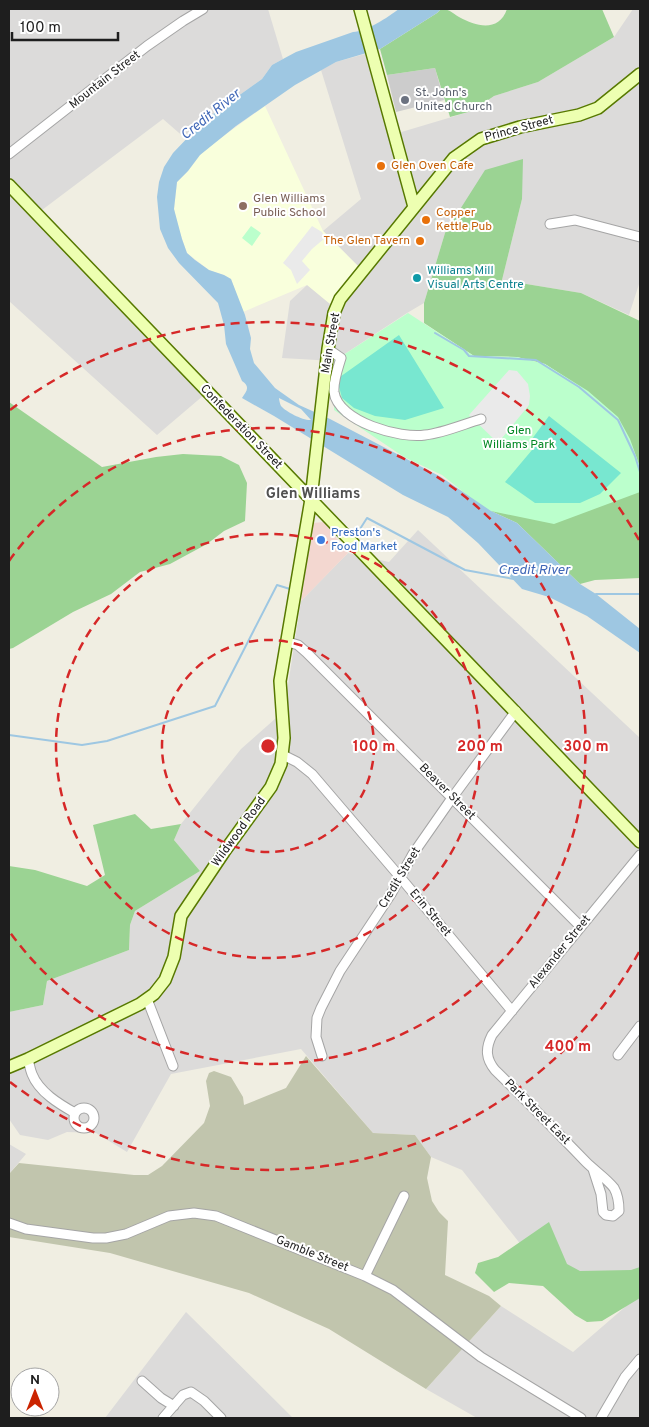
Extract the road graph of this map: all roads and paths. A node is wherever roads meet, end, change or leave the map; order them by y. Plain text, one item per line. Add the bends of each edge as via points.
1 (203, 9) edge
2 (360, 9) edge
3 (640, 74) edge
4 (9, 154) edge
5 (9, 185) edge
6 (414, 206) junction
7 (550, 224) dead end
8 (640, 237) edge
9 (328, 349) junction
10 (481, 419) dead end
11 (317, 450) junction
12 (290, 477) junction
13 (311, 499) junction
14 (288, 642) junction
15 (516, 712) junction
16 (283, 756) junction
17 (452, 798) junction
18 (640, 842) edge
19 (640, 855) edge
20 (400, 877) junction
21 (581, 926) junction
22 (146, 999) junction
23 (512, 1011) junction
24 (640, 1026) edge
25 (487, 1052) joint
26 (618, 1055) dead end
27 (322, 1056) dead end
28 (28, 1059) junction
29 (173, 1066) dead end
30 (9, 1067) edge
31 (75, 1113) dead end
32 (593, 1169) junction
33 (404, 1196) dead end
34 (9, 1223) edge
35 (365, 1276) junction
36 (639, 1361) edge
37 (142, 1381) dead end
38 (174, 1406) junction
39 (163, 1418) edge
40 (221, 1418) edge
41 (581, 1418) edge
42 (601, 1418) edge

1 - 4 street, Mountain Street via 147,46
2 - 6 street
3 - 6 street, Prince Street via 598,108 480,139 454,158
5 - 12 street, Confederation Street
6 - 9 street, Main Street via 340,300 334,313
7 - 8 street via 575,220
9 - 10 street via 341,358 334,393 340,406 368,425 408,436 426,435
9 - 11 street, Main Street
11 - 12 street via 308,474
11 - 13 street, Main Street
12 - 13 street, Confederation Street
13 - 14 street, Wildwood Road
13 - 15 street, Confederation Street
14 - 16 street, Wildwood Road via 280,681
14 - 17 street, Beaver Street via 306,652
15 - 17 street, Credit Street
15 - 18 street, Confederation Street
16 - 20 street, Erin Street via 312,774
16 - 22 street, Wildwood Road via 271,787 181,916 174,957 165,980
17 - 20 street, Credit Street
17 - 21 street, Beaver Street
19 - 21 street, Alexander Street
20 - 23 street, Erin Street
20 - 27 street, Credit Street via 320,1008 316,1037
21 - 23 street, Alexander Street
22 - 28 street, Wildwood Road
22 - 29 street
23 - 25 street, Alexander Street via 492,1036
24 - 26 street
25 - 32 street, Park Street East via 488,1061 495,1070
28 - 30 street, Wildwood Road
28 - 31 street via 32,1075 40,1086
32 - 32 street, Park Street East via 603,1212 613,1216 619,1211 615,1190
33 - 35 street
34 - 35 street, Gamble Street via 26,1229 106,1238 126,1234 168,1216 206,1214
35 - 41 street, Gamble Street via 392,1290 481,1357
36 - 42 street via 625,1377
37 - 38 street
38 - 39 street
38 - 40 street via 183,1395 192,1392

